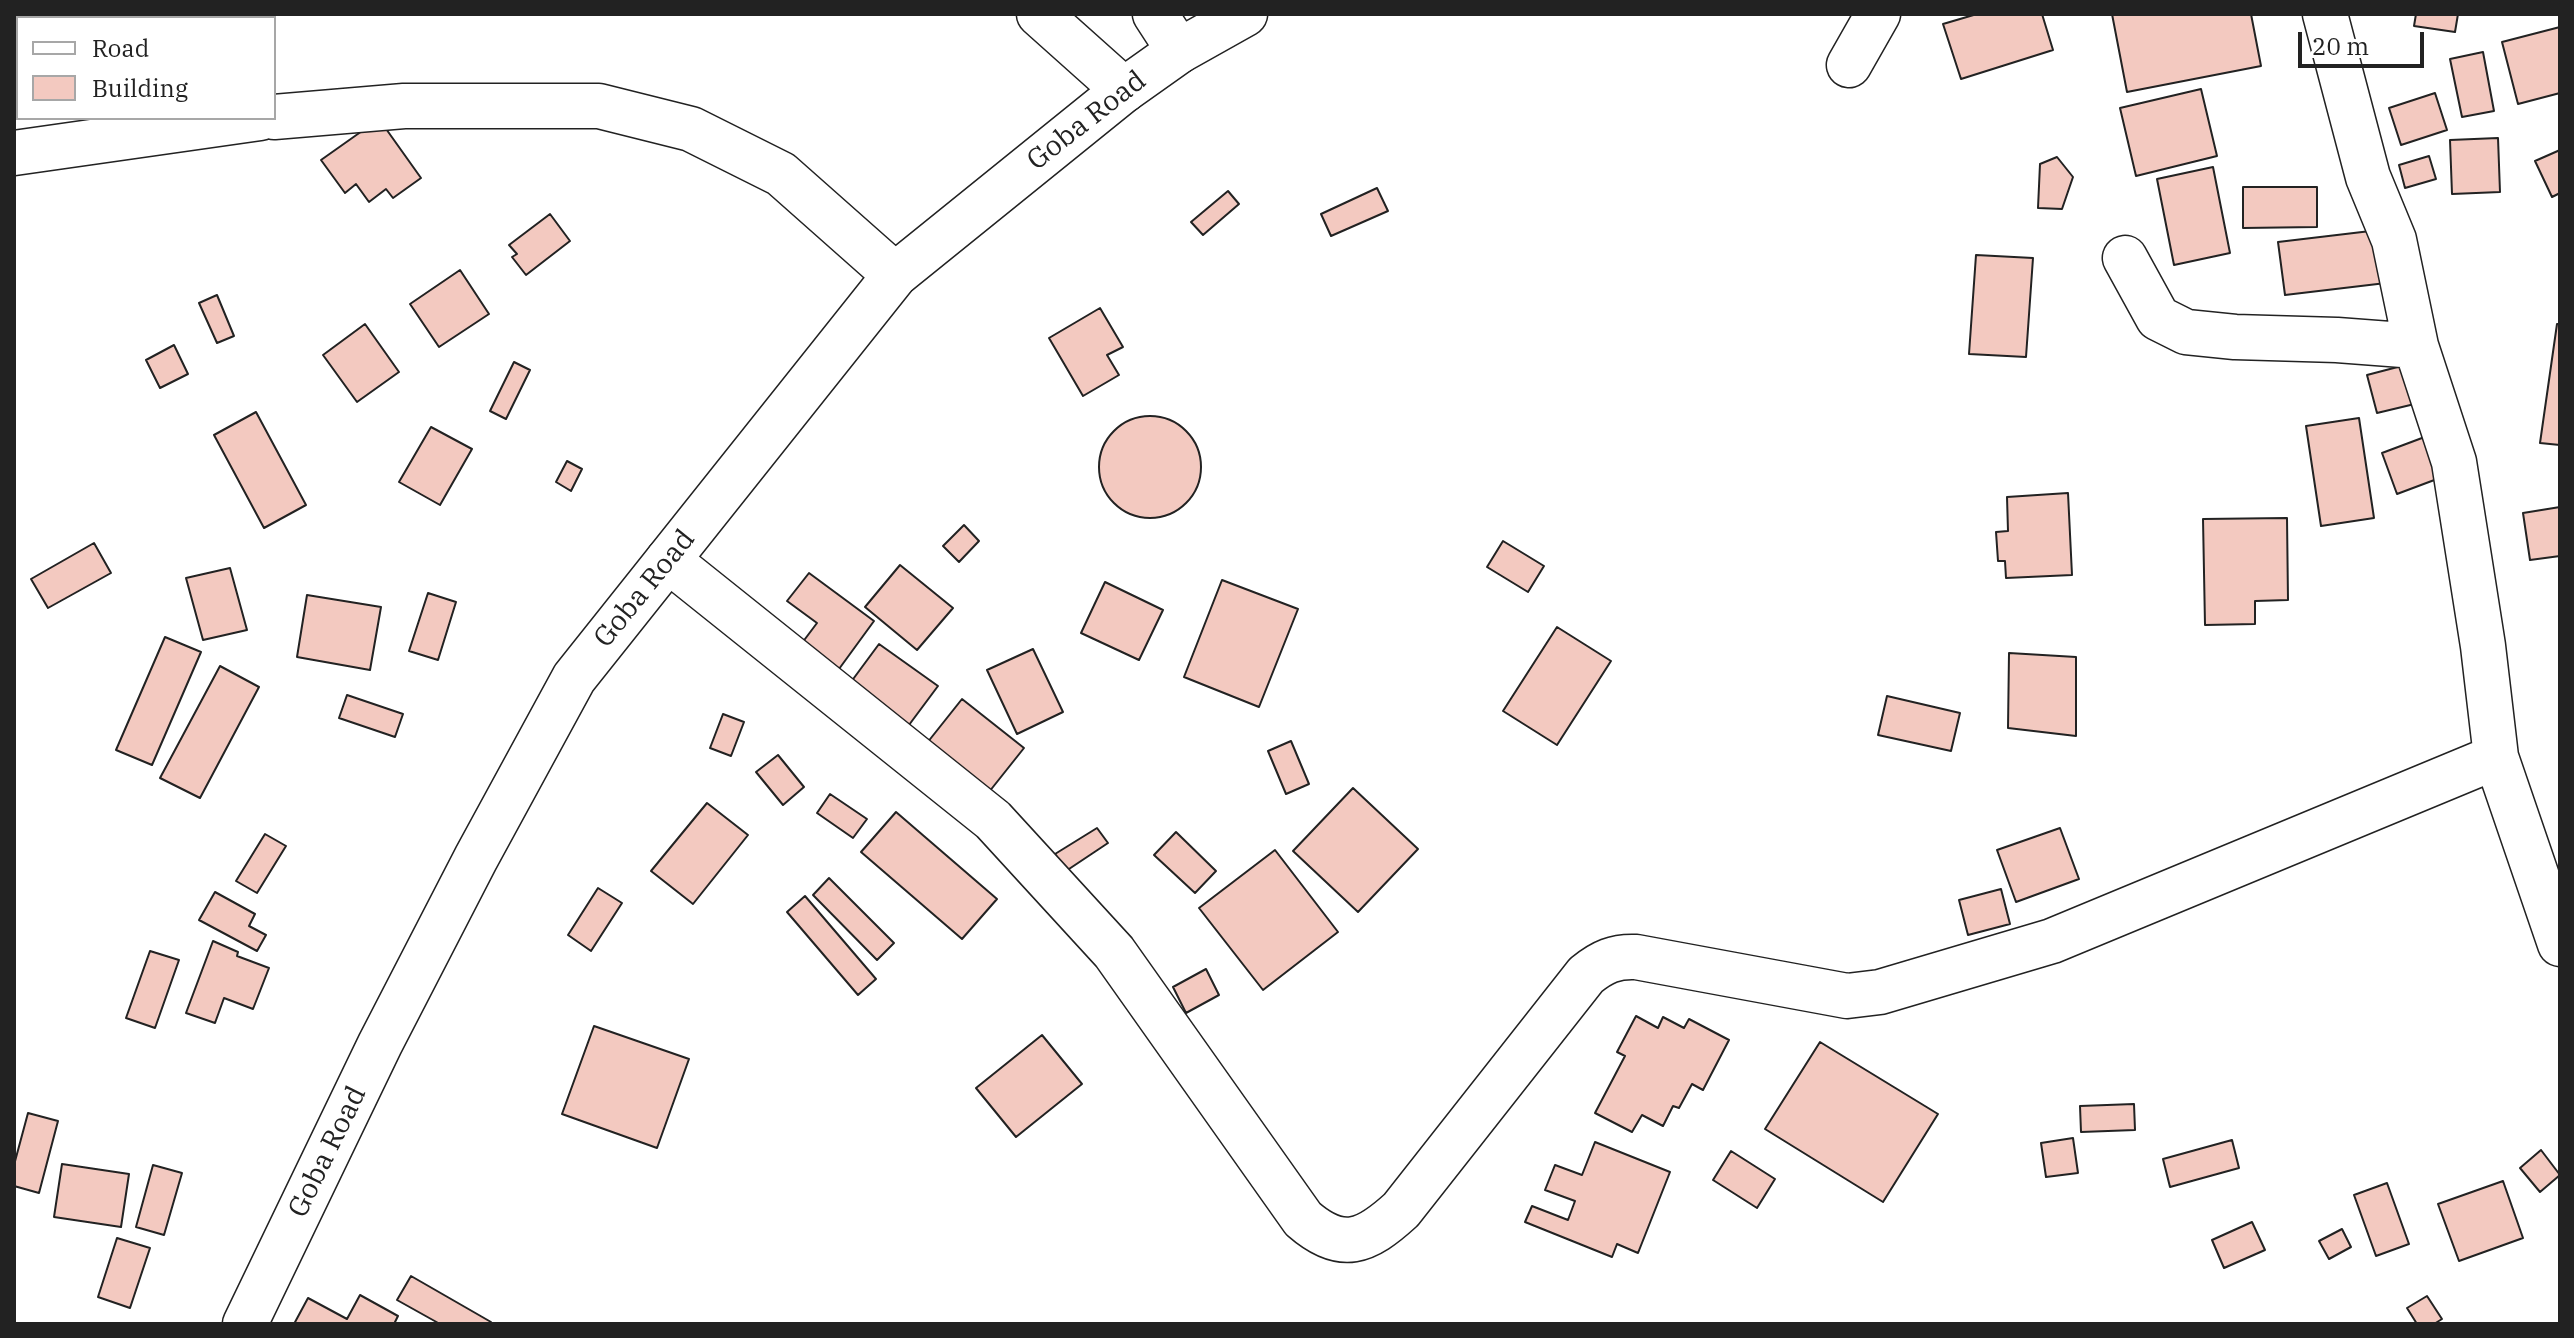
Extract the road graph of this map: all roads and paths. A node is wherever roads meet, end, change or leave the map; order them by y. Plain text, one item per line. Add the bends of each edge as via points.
1 (1039, 14) edge
2 (1155, 14) edge
3 (1245, 14) edge
4 (1878, 14) edge
5 (2325, 14) edge
6 (1179, 51) junction
7 (1849, 65) dead end
8 (1124, 90) junction
9 (276, 116) edge
10 (241, 120) edge
11 (14, 153) edge
12 (2125, 258) dead end
13 (895, 275) junction
14 (2416, 346) junction
15 (668, 560) junction
16 (2496, 757) junction
17 (2560, 944) edge
18 (245, 1324) edge

1 - 8 street
2 - 6 street
3 - 6 street, Goba Road
4 - 7 street
5 - 14 street via 2368,177 2394,240
6 - 8 street, Goba Road
8 - 13 street, Goba Road
9 - 13 street via 404,106 599,106 691,129 781,174
10 - 11 street
12 - 14 street via 2158,318 2186,332
13 - 15 street, Goba Road
14 - 16 street via 2454,462
15 - 16 street via 993,820 1114,952 1303,1219 1335,1240 1356,1240 1382,1228 1401,1210 1586,975 1601,963 1618,956 1636,957 1847,996 1880,992 2052,941
15 - 18 street, Goba Road via 574,678 387,1031
16 - 17 street

